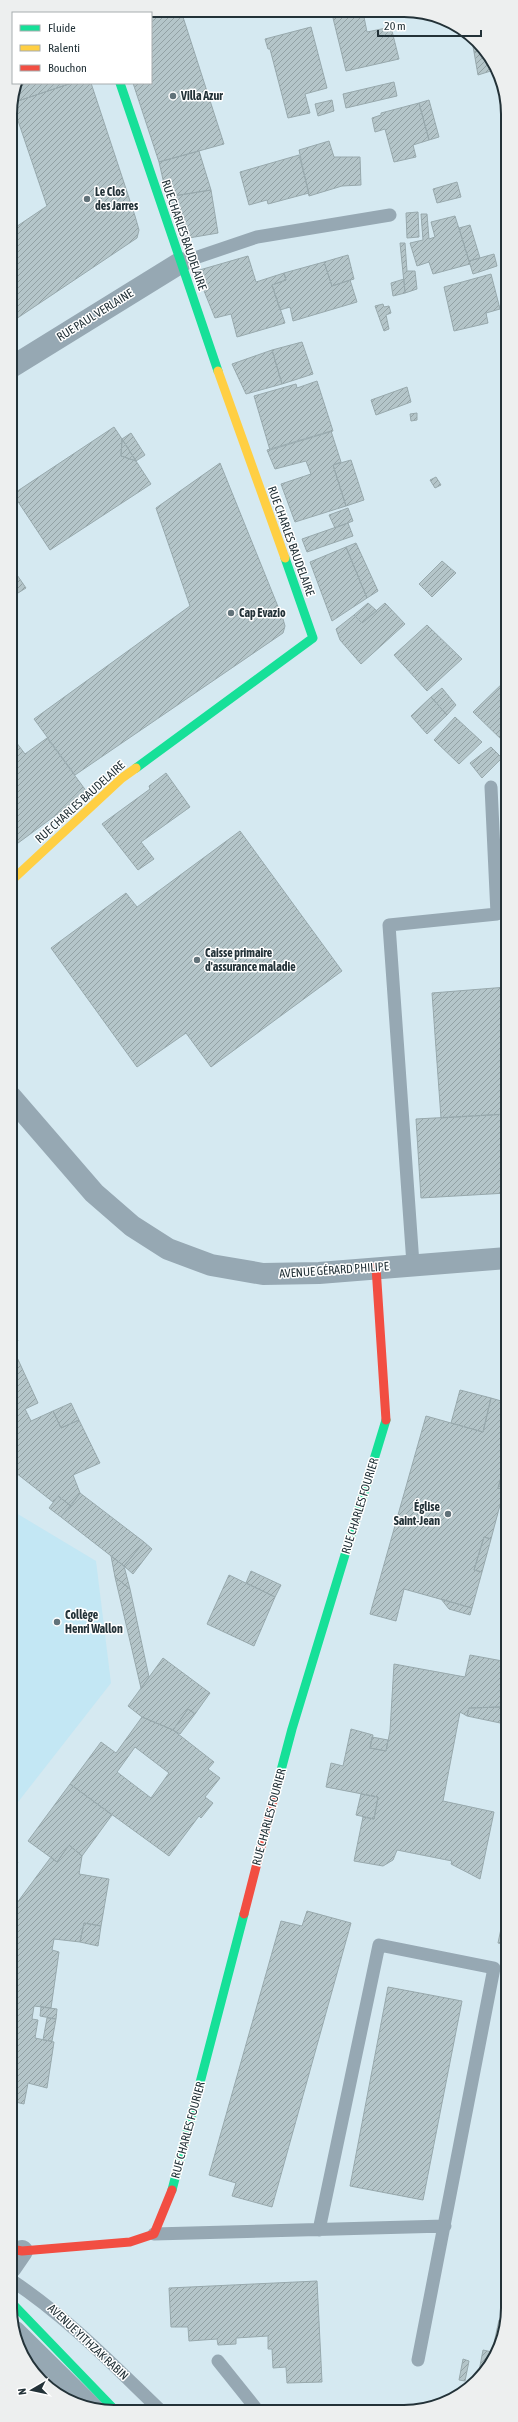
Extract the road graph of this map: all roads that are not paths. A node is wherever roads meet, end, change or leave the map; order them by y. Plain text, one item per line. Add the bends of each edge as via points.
1 (120, 84) edge
2 (390, 215) dead end
3 (180, 263) junction
4 (17, 364) edge
5 (491, 787) dead end
6 (17, 876) edge
7 (17, 1105) edge
8 (501, 1258) edge
9 (413, 1264) junction
10 (376, 1267) junction
11 (445, 2226) junction
12 (319, 2230) junction
13 (154, 2234) junction
14 (17, 2256) edge
15 (17, 2284) edge
16 (17, 2308) edge
17 (22, 2339) edge
18 (418, 2360) dead end
19 (218, 2361) dead end
20 (84, 2400) edge
21 (110, 2405) edge
22 (155, 2405) edge
23 (253, 2405) edge

1 - 3 street, RUE CHARLES BAUDELAIRE
2 - 3 lane via 257,237
3 - 4 street, RUE PAUL VERLAINE
3 - 6 street, RUE CHARLES BAUDELAIRE via 313,638 122,778
5 - 9 lane via 496,914 390,925
7 - 10 street, AVENUE GÉRARD PHILIPE via 94,1192 132,1226 168,1249 211,1265 263,1274 319,1273
8 - 9 street, AVENUE GÉRARD PHILIPE
9 - 10 street, AVENUE GÉRARD PHILIPE
10 - 13 street, RUE CHARLES FOURIER via 387,1416 292,1729 169,2201
11 - 12 lane
11 - 12 lane via 494,1968 379,1945
11 - 18 lane
12 - 13 lane
13 - 14 street via 130,2242
15 - 22 lane, AVENUE YITHZAK RABIN via 89,2340
16 - 21 street, AVENUE YITHZAK RABIN
17 - 20 street
19 - 23 lane

